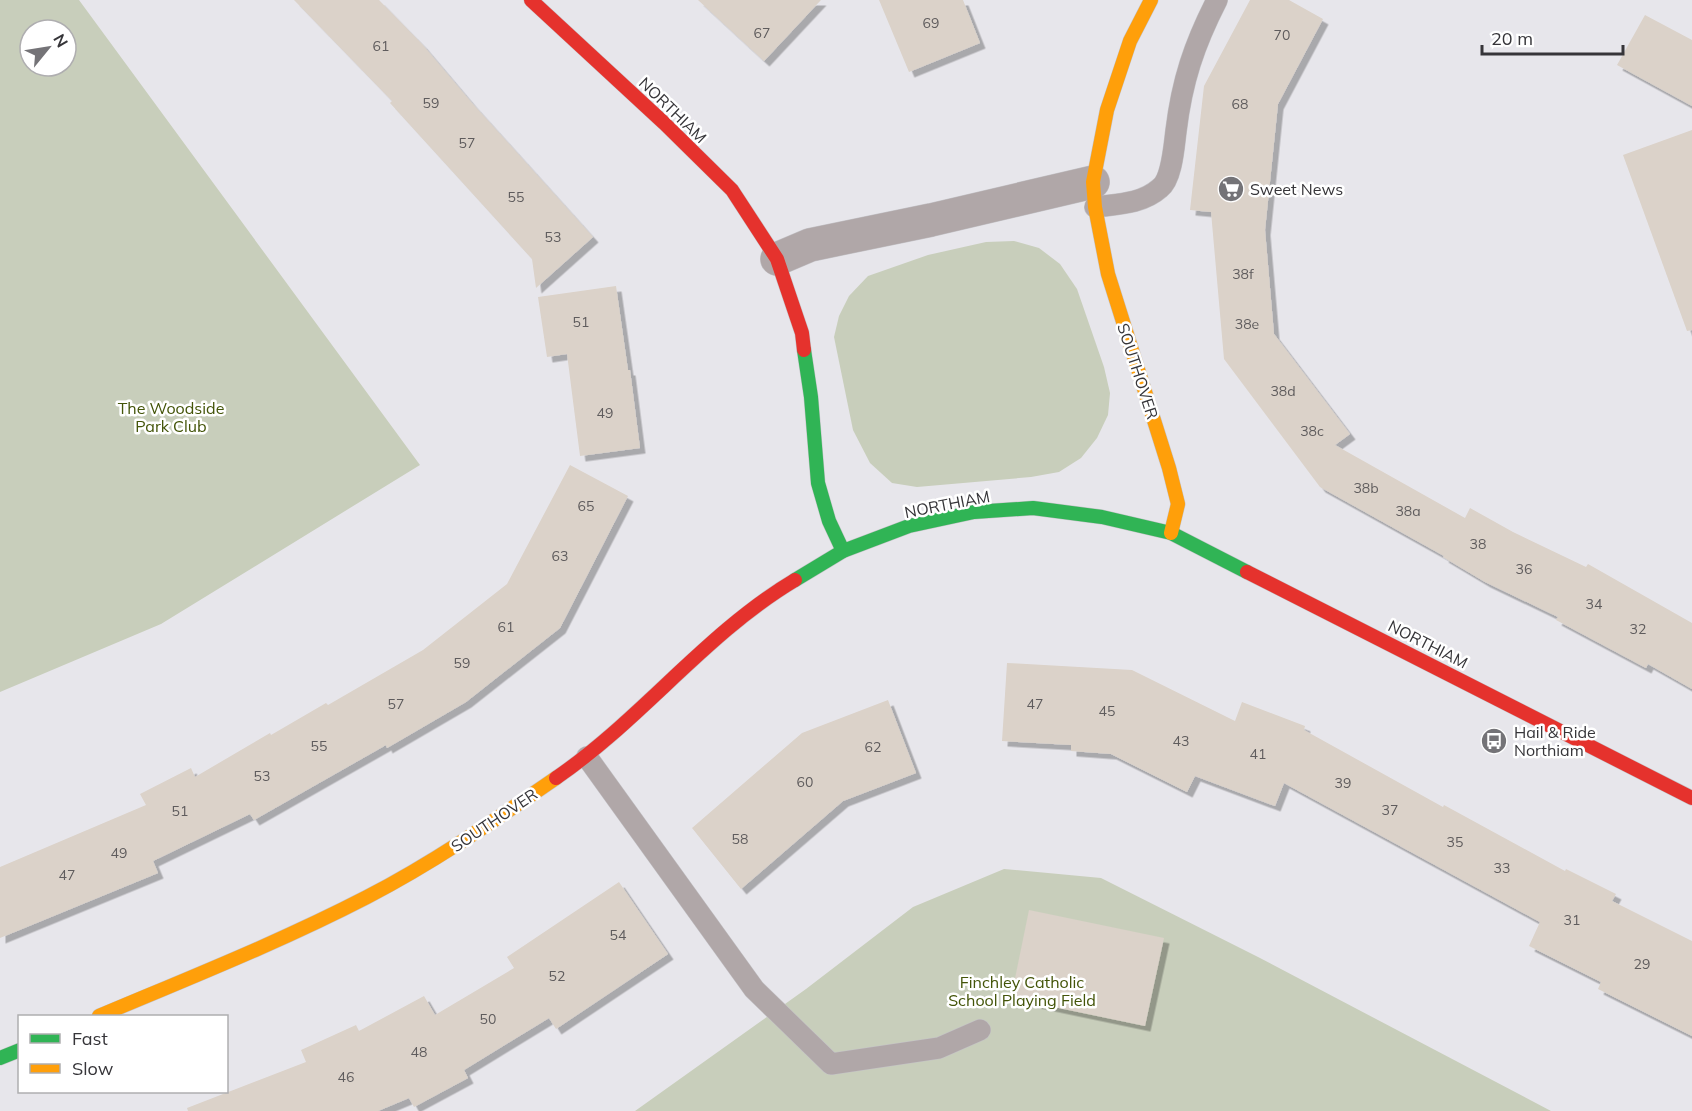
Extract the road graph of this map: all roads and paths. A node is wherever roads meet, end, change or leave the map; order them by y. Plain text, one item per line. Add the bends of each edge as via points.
1 (531, 0) edge
2 (1151, 0) edge
3 (1217, 0) edge
4 (1094, 194) junction
5 (777, 259) junction
6 (1171, 533) junction
7 (843, 551) junction
8 (587, 758) junction
9 (1692, 798) edge
10 (104, 1015) edge
11 (980, 1030) dead end
12 (18, 1051) edge
13 (0, 1058) edge

1 - 5 street, NORTHIAM via 732,190
2 - 4 street, SOUTHOVER via 1130,41 1107,110
3 - 4 lane via 1199,35 1180,95 1172,161 1163,187 1142,201
4 - 5 street via 810,245
4 - 6 street, SOUTHOVER via 1111,285 1178,504
5 - 7 street, NORTHIAM via 802,333 812,397 818,483
6 - 7 street, NORTHIAM via 1102,517 1033,508 974,512 909,526
6 - 9 street, NORTHIAM
7 - 8 street, SOUTHOVER via 771,594 699,654
8 - 10 street, SOUTHOVER via 454,848 367,897 263,947
8 - 11 lane via 754,989 831,1064 939,1048
12 - 13 street

